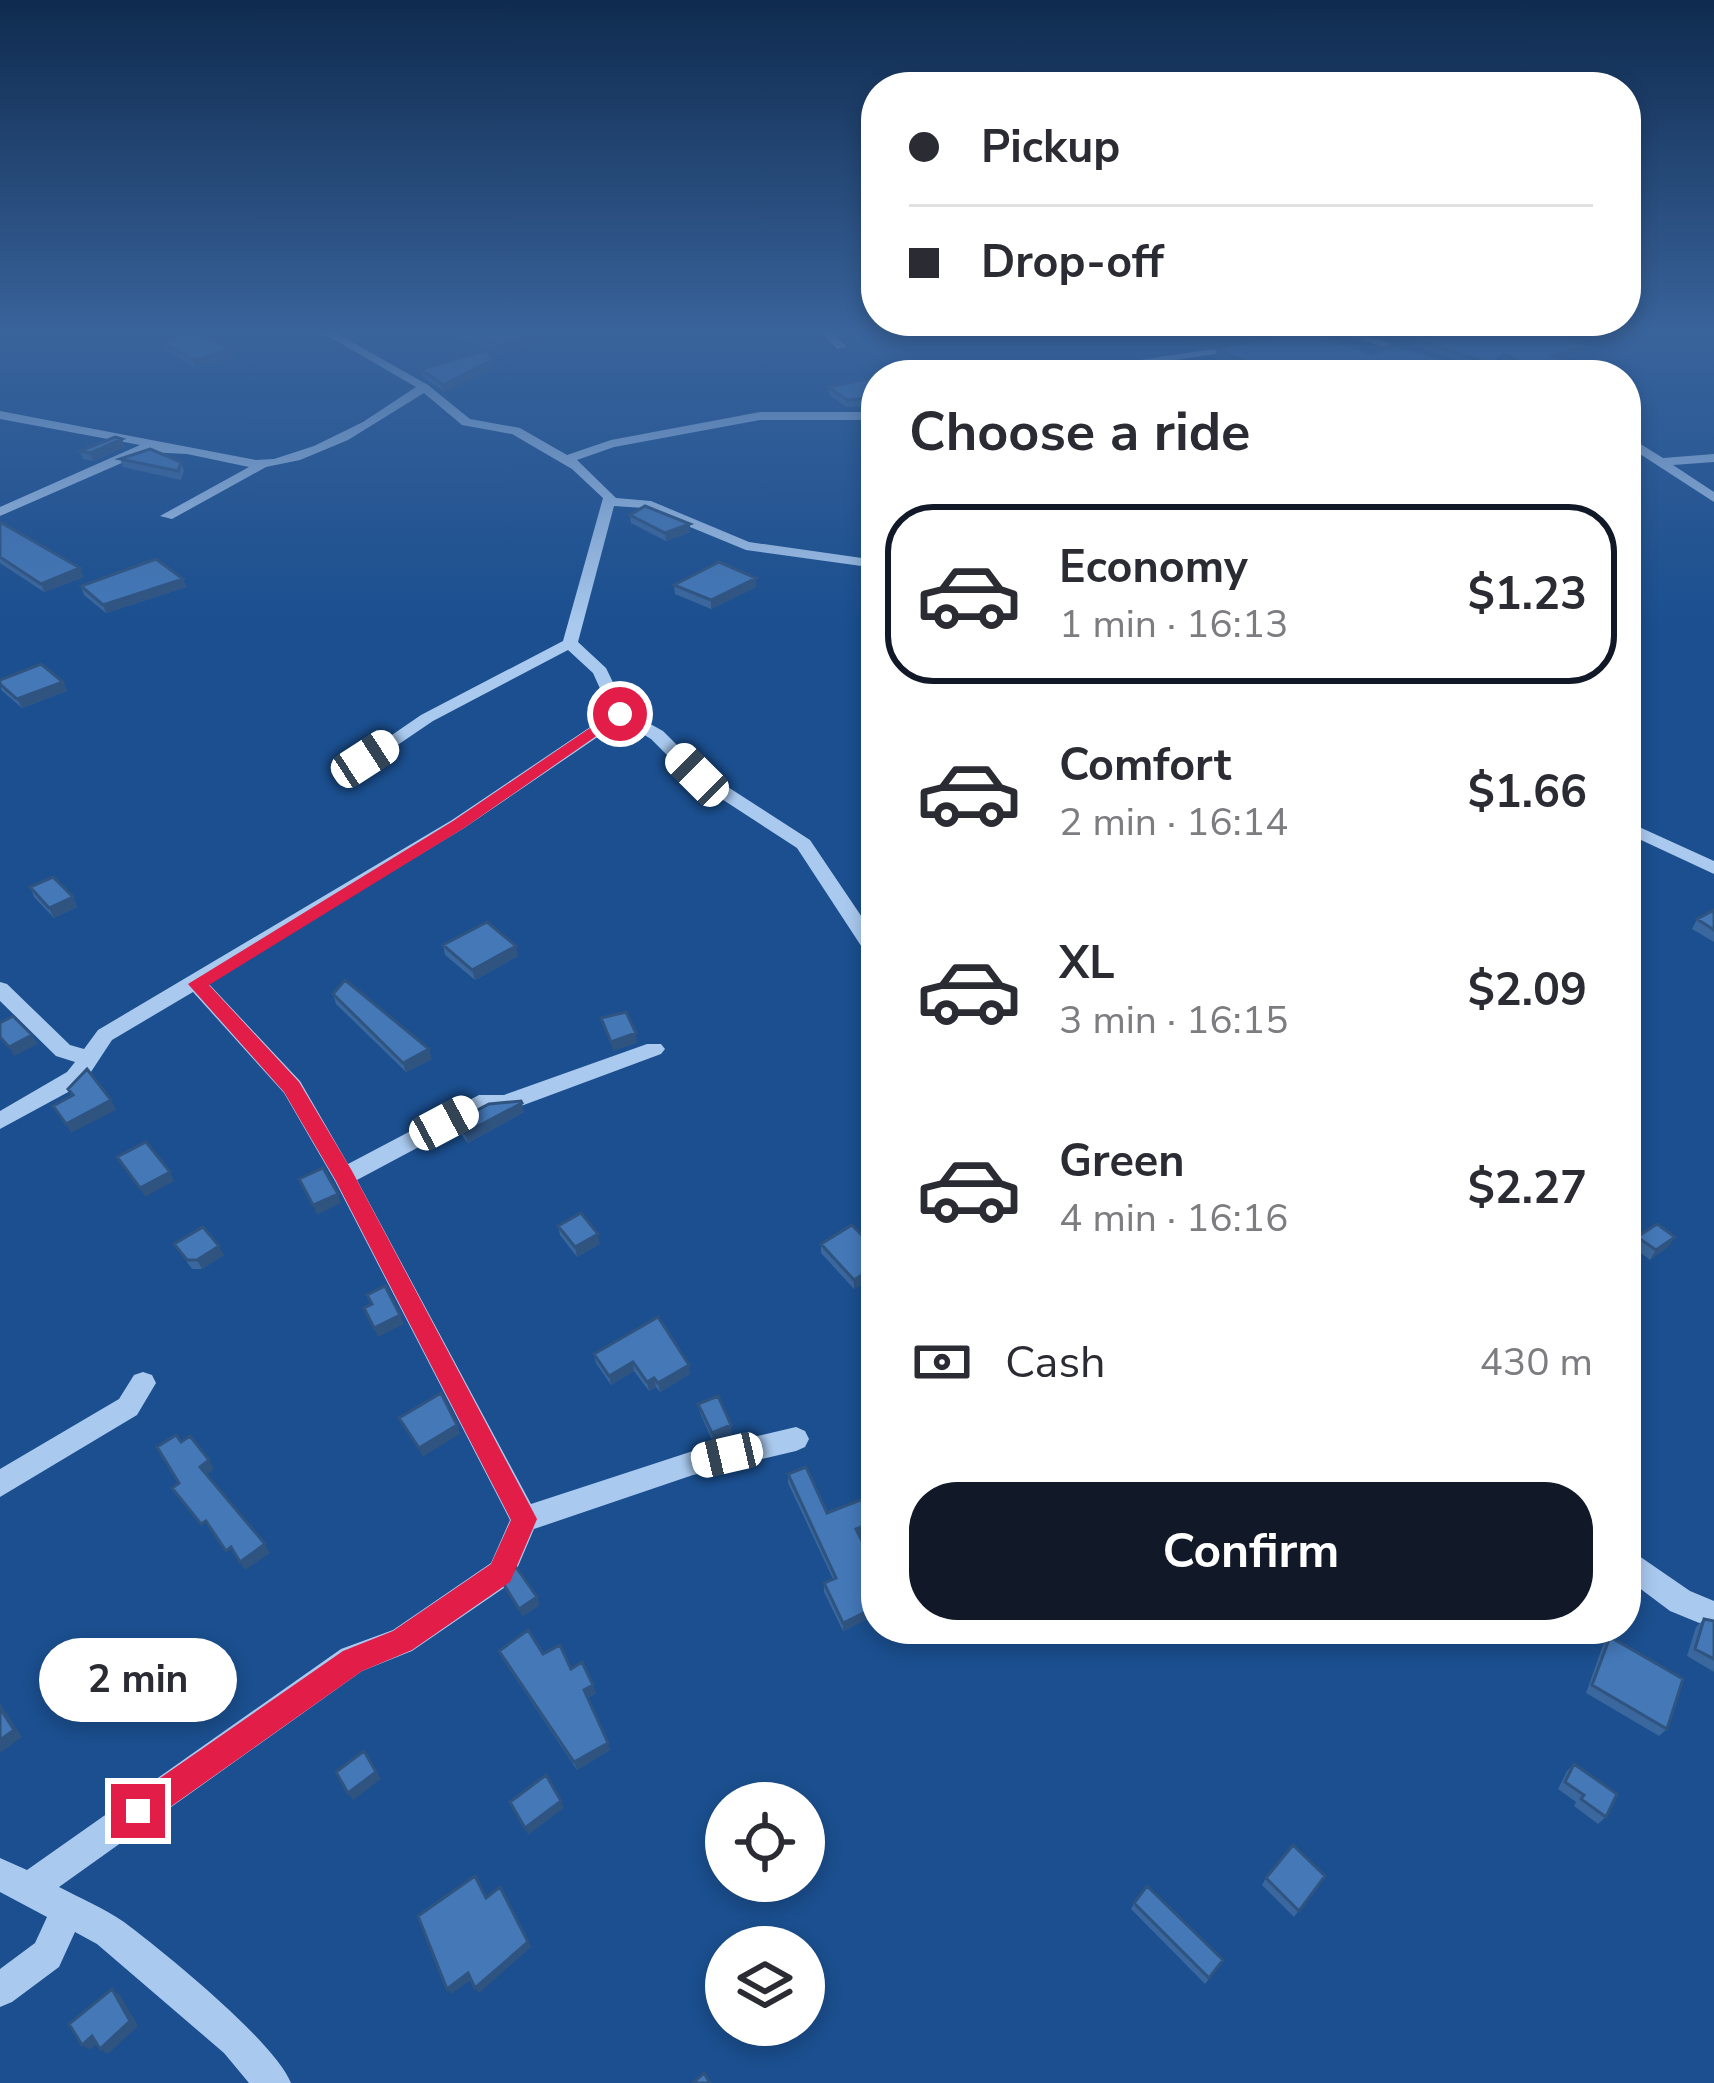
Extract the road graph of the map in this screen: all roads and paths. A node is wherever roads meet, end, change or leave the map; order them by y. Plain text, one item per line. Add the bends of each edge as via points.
1 (80, 430) edge
2 (350, 430) edge
3 (511, 430) edge
4 (684, 430) edge
5 (164, 446) junction
6 (1641, 448) edge
7 (1714, 458) edge
8 (566, 460) junction
9 (1664, 462) junction
10 (261, 464) junction
11 (1714, 498) edge
12 (608, 502) junction
13 (0, 512) edge
14 (167, 516) dead end
15 (861, 562) edge
16 (570, 643) junction
17 (620, 714) junction
18 (365, 759) dead end
19 (1641, 833) edge
20 (1714, 868) edge
21 (861, 930) edge
22 (197, 984) junction
23 (0, 989) edge
24 (654, 1049) dead end
25 (87, 1057) junction
26 (0, 1120) edge
27 (344, 1177) junction
28 (143, 1383) dead end
29 (796, 1439) dead end
30 (0, 1484) edge
31 (524, 1519) junction
32 (1641, 1572) edge
33 (1714, 1616) edge
34 (15, 1881) edge
35 (70, 1910) junction
36 (0, 1990) edge
37 (273, 2083) edge

1 - 5 street
2 - 10 street via 297,461
3 - 8 street
4 - 8 street
5 - 10 street
5 - 13 street
6 - 9 street
7 - 9 street
8 - 12 street via 599,482
9 - 11 street
10 - 14 street
12 - 15 street via 646,504 746,546
12 - 16 street
16 - 17 street via 600,671
16 - 18 street
17 - 21 street via 804,844
17 - 22 street
19 - 20 street
22 - 25 street via 105,1035
22 - 27 street via 292,1087
23 - 25 street via 63,1051
24 - 27 street via 505,1103 487,1101
25 - 26 street via 75,1078
27 - 31 street
28 - 30 street via 128,1407
29 - 31 street via 693,1463
31 - 34 street via 501,1573 402,1641 352,1660
32 - 33 street
34 - 35 street
35 - 36 street via 47,1955
35 - 37 street via 109,1932

